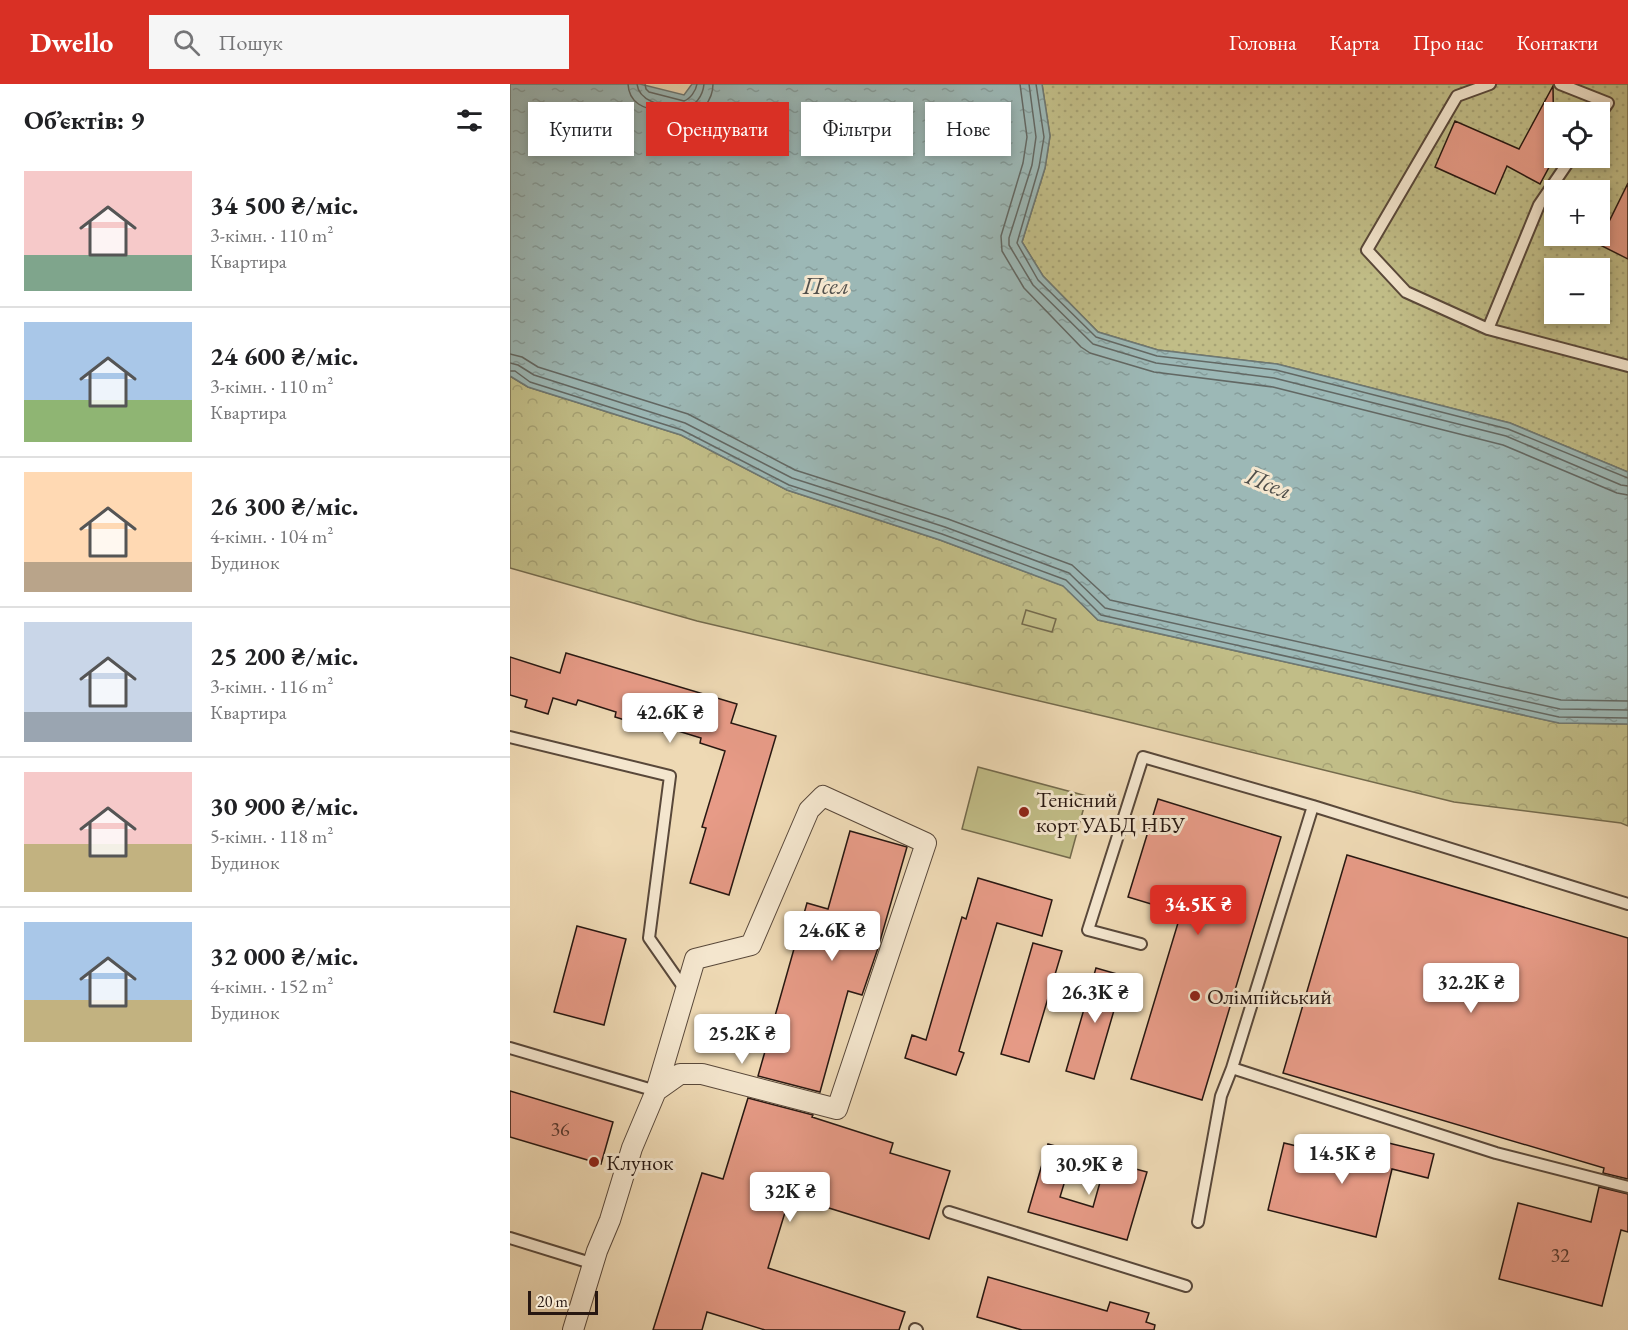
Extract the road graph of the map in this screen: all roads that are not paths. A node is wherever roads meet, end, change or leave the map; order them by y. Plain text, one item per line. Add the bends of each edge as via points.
1 (1490, 84) edge
2 (1560, 84) edge
3 (1605, 102) edge
4 (1564, 168) edge
5 (1488, 329) junction
6 (1628, 366) edge
7 (510, 737) edge
8 (1313, 806) junction
9 (1628, 904) edge
10 (1141, 944) dead end
11 (686, 992) junction
12 (510, 1048) edge
13 (1232, 1068) junction
14 (656, 1090) junction
15 (1628, 1187) edge
16 (949, 1212) dead end
17 (1198, 1222) dead end
18 (510, 1238) edge
19 (594, 1264) junction
20 (1186, 1286) dead end
21 (573, 1330) edge

1 - 5 lane via 1457,96 1367,250 1406,292
2 - 3 lane
4 - 5 lane via 1539,205
5 - 6 lane
7 - 11 lane via 670,776 649,938
8 - 9 lane
8 - 10 lane via 1143,757 1088,930
8 - 13 lane
11 - 14 street
11 - 14 street via 695,959 751,945 809,810 823,796 926,843 837,1109 702,1074 680,1074
12 - 14 lane
13 - 15 lane via 1496,1153
13 - 17 lane via 1221,1096
14 - 19 street via 632,1148
16 - 20 lane
18 - 19 lane
19 - 21 street

